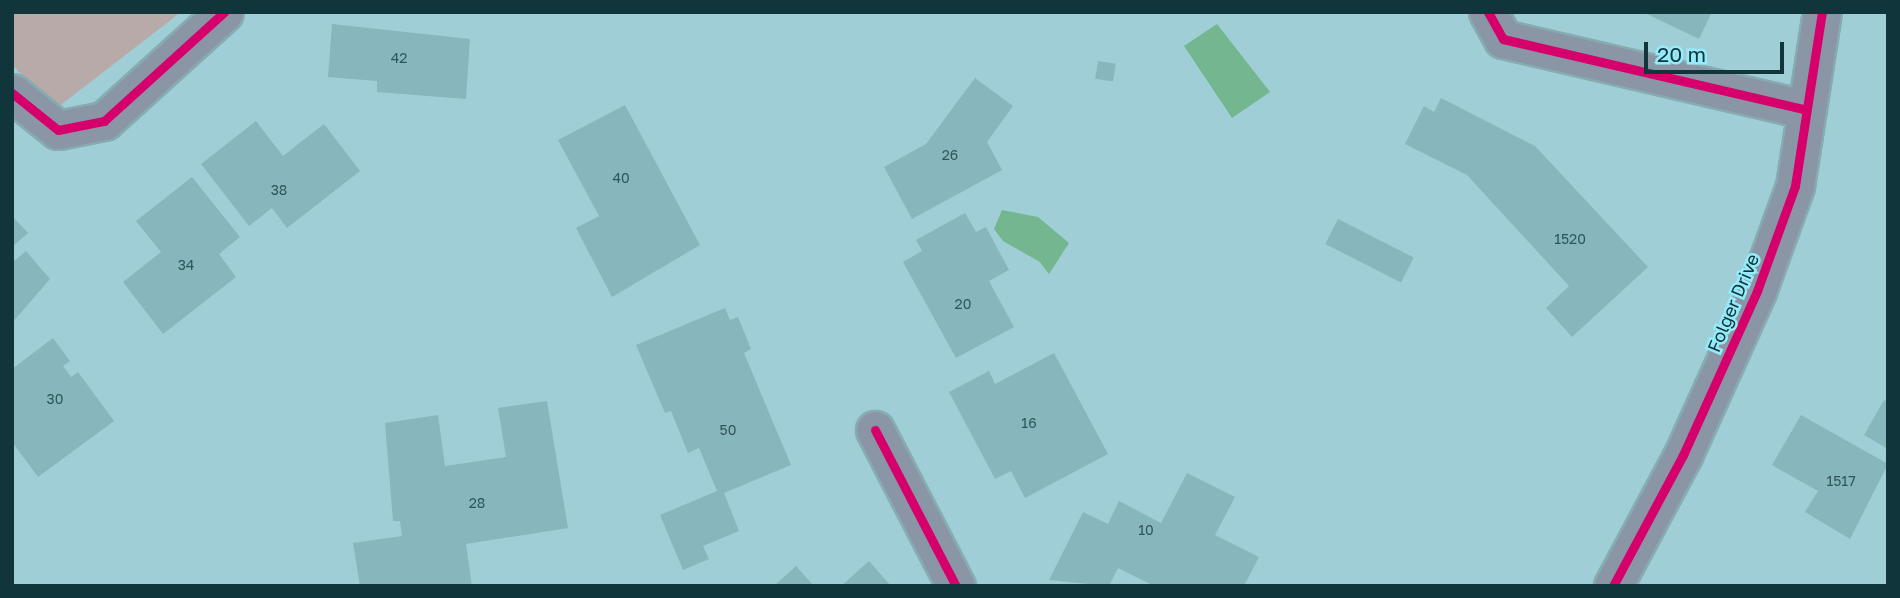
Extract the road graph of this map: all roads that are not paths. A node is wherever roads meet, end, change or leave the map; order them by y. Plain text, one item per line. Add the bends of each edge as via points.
1 (224, 12) edge
2 (1488, 12) edge
3 (1822, 12) edge
4 (12, 93) edge
5 (1804, 109) junction
6 (875, 430) dead end
7 (956, 586) edge
8 (1614, 586) edge

1 - 4 street via 104,121 58,130
2 - 5 street via 1503,39
3 - 5 street, Folger Drive
5 - 8 street, Folger Drive via 1795,186 1757,291 1683,455 1647,512
6 - 7 street

